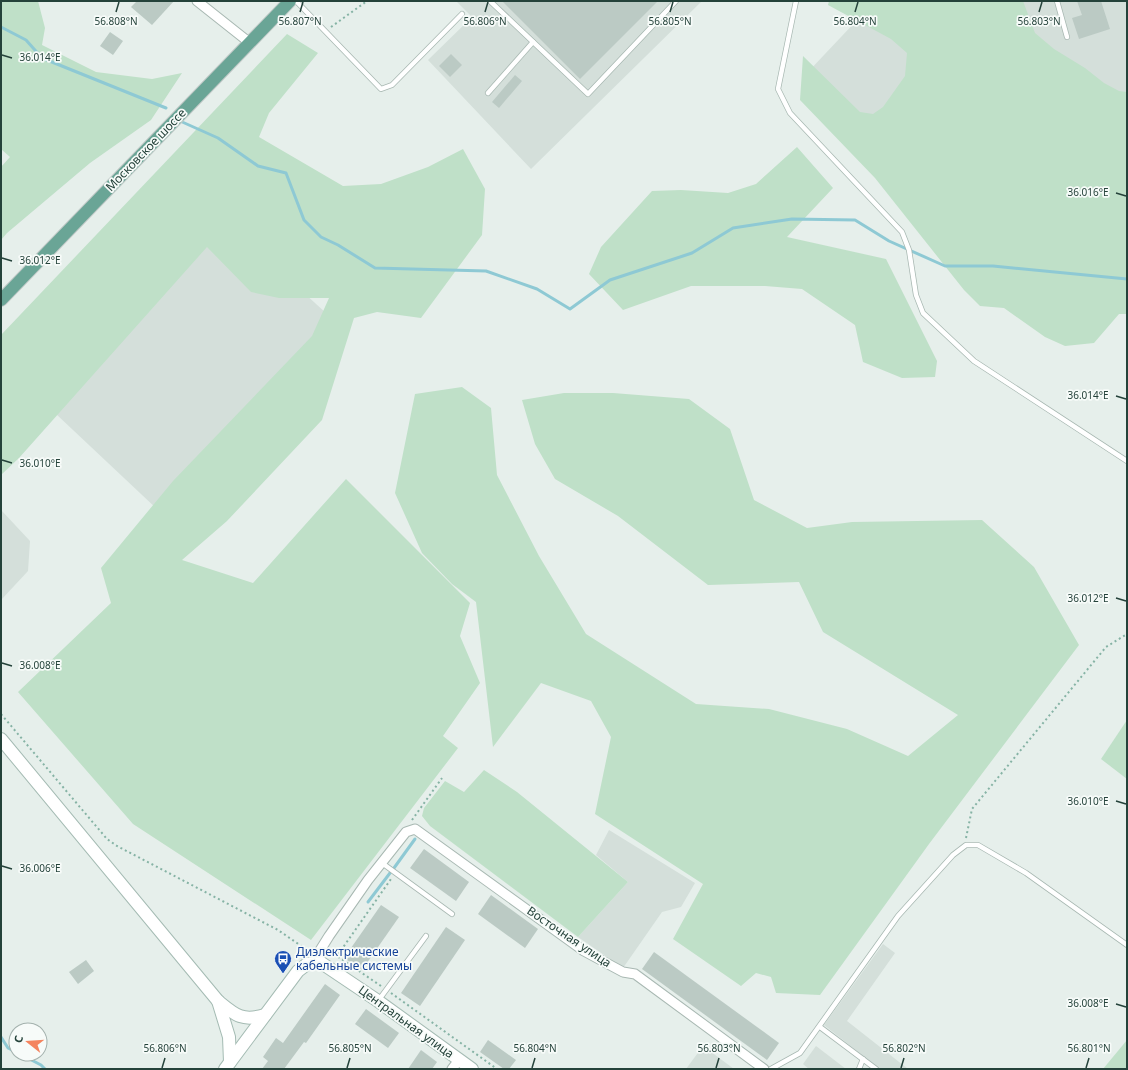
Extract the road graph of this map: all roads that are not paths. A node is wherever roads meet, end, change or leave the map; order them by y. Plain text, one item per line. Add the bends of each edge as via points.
1 (197, 1) edge
2 (290, 1) edge
3 (296, 1) edge
4 (490, 1) edge
5 (676, 1) edge
6 (796, 1) edge
7 (1057, 1) edge
8 (462, 14) dead end
9 (1067, 37) dead end
10 (533, 42) junction
11 (250, 43) junction
12 (488, 93) dead end
13 (1, 300) edge
14 (1127, 461) edge
15 (1, 739) edge
16 (382, 863) junction
17 (452, 914) dead end
18 (426, 936) dead end
19 (1127, 945) edge
20 (320, 962) junction
21 (218, 1001) junction
22 (378, 1001) junction
23 (265, 1015) junction
24 (820, 1027) junction
25 (863, 1059) junction
26 (456, 1064) edge
27 (228, 1066) edge
28 (472, 1069) edge
29 (764, 1069) edge
30 (771, 1069) edge
31 (859, 1069) edge
32 (876, 1069) edge

1 - 11 street
2 - 11 main road, Московское шоссе
3 - 8 lane via 381,89 392,85
4 - 10 lane
5 - 10 lane via 588,94
6 - 14 lane via 778,89 790,113 902,232 916,295 924,313 974,361
7 - 9 lane
10 - 12 lane
11 - 13 main road, Московское шоссе
15 - 21 street
16 - 17 lane
16 - 20 street via 329,936 319,952
16 - 29 street, Восточная улица via 406,832 413,829 584,951 623,972 635,974
18 - 22 lane
19 - 24 lane via 1026,874 978,845 966,845 953,855 898,916
20 - 22 street, Центральная улица
20 - 23 street via 307,964 298,971
21 - 23 street via 238,1017 253,1019
21 - 27 street via 229,1037
22 - 26 street, Центральная улица
23 - 27 street
24 - 25 lane
24 - 30 lane via 800,1053
25 - 31 lane
25 - 32 lane
26 - 28 street, Центральная улица

